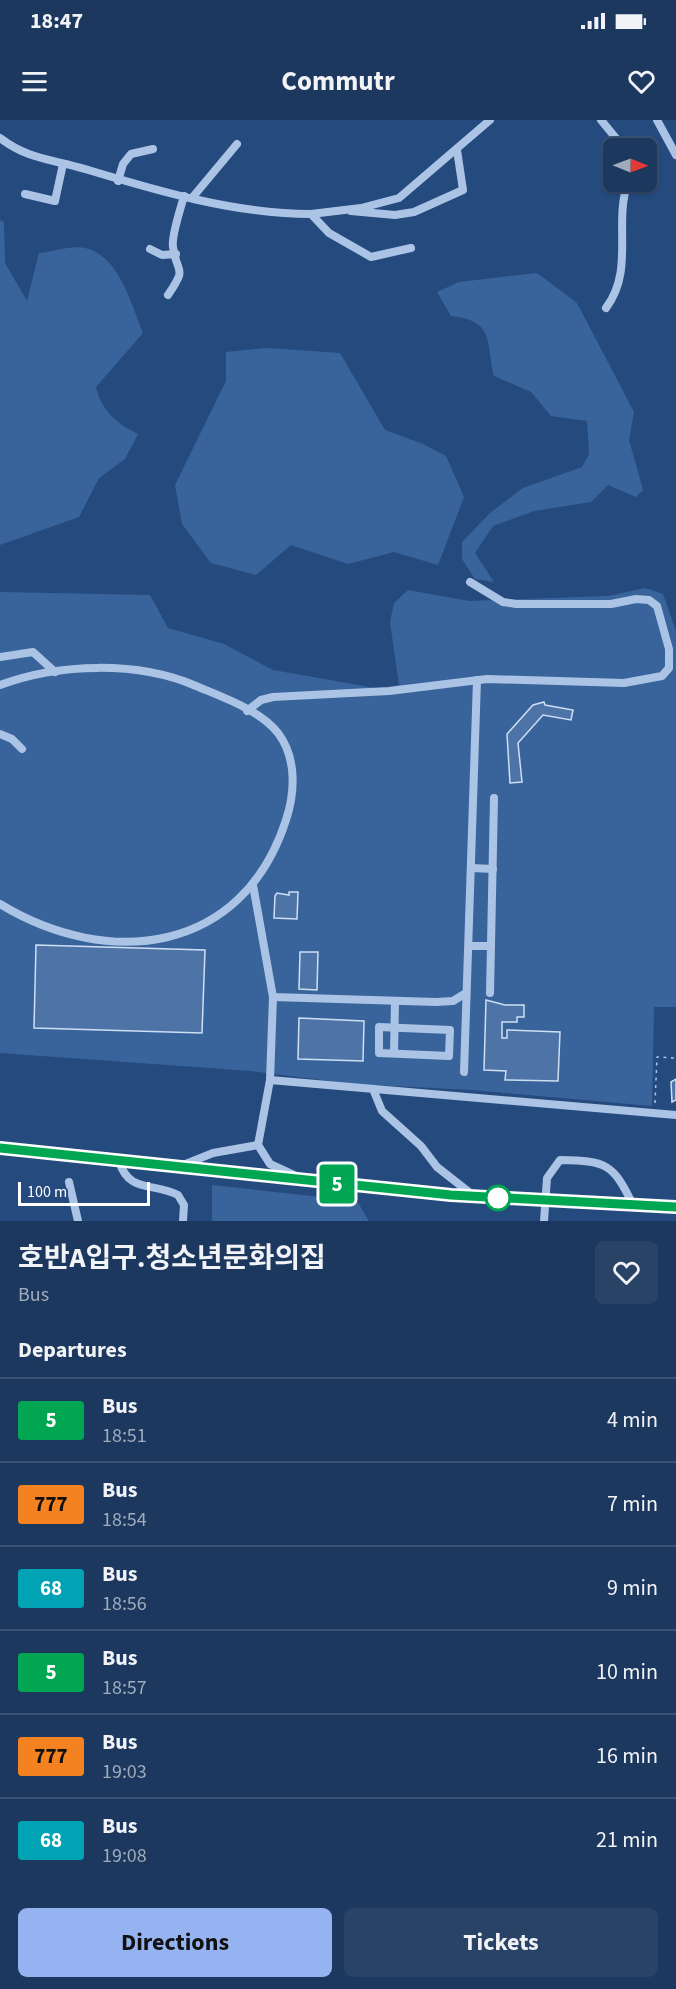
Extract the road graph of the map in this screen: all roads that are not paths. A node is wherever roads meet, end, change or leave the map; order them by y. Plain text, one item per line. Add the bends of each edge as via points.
1 (476, 120) edge
2 (490, 120) edge
3 (601, 120) edge
4 (657, 120) edge
5 (478, 131) junction
6 (0, 138) edge
7 (616, 138) edge
8 (237, 144) dead end
9 (153, 149) dead end
10 (457, 150) junction
11 (676, 155) edge
12 (63, 164) junction
13 (118, 181) junction
14 (625, 192) edge
15 (25, 194) dead end
16 (188, 197) junction
17 (349, 210) junction
18 (311, 214) junction
19 (411, 248) dead end
20 (150, 249) dead end
21 (176, 254) junction
22 (168, 295) dead end
23 (606, 308) dead end
24 (470, 582) dead end
25 (0, 657) edge
26 (56, 672) junction
27 (477, 680) junction
28 (0, 685) edge
29 (247, 711) junction
30 (0, 734) edge
31 (22, 748) dead end
32 (494, 798) dead end
33 (471, 868) junction
34 (493, 869) junction
35 (253, 885) junction
36 (0, 904) edge
37 (469, 946) junction
38 (491, 946) junction
39 (466, 993) junction
40 (490, 993) dead end
41 (273, 997) junction
42 (395, 1001) junction
43 (395, 1028) junction
44 (394, 1053) junction
45 (464, 1072) dead end
46 (270, 1080) junction
47 (373, 1089) junction
48 (676, 1115) edge
49 (258, 1145) junction
50 (0, 1148) edge
51 (119, 1161) junction
52 (178, 1167) junction
53 (69, 1182) dead end
54 (310, 1182) junction
55 (474, 1197) junction
56 (545, 1200) junction
57 (633, 1205) junction
58 (676, 1207) edge
59 (78, 1221) edge
60 (183, 1221) edge
61 (544, 1221) edge

1 - 5 street
2 - 5 street
3 - 7 street
4 - 11 street
5 - 10 street
6 - 12 street via 26,155
8 - 16 street
9 - 13 street via 131,154
10 - 17 street via 399,198
10 - 17 street via 463,190 414,212 373,214
12 - 13 street
12 - 15 street via 55,201
13 - 16 street
14 - 23 street via 622,270
16 - 18 street
16 - 21 street via 173,246
17 - 18 street
18 - 19 street via 329,232 371,256
20 - 21 street via 162,255
21 - 22 street via 180,277
24 - 27 street via 503,603 611,604 649,600 657,606 671,662 662,676 624,683
25 - 26 street via 33,652
26 - 28 street
26 - 29 street via 130,668 153,671
27 - 29 street via 389,691 273,697 261,700
27 - 33 street
29 - 35 street via 276,731 292,762 288,815 274,853
30 - 31 street
32 - 34 street
33 - 34 street
33 - 37 street
34 - 38 street
35 - 36 street via 238,902 192,931 141,940 68,935 30,921
35 - 41 street
37 - 38 street
37 - 39 street
38 - 40 street
39 - 42 street via 447,1002
39 - 45 street
41 - 42 street
41 - 46 street
42 - 43 street
43 - 44 street
43 - 44 street via 380,1027 379,1053
43 - 44 street via 450,1030 449,1056
46 - 47 street
46 - 49 street
47 - 48 street
47 - 55 street via 382,1111 421,1146 437,1167
49 - 52 street via 213,1153
49 - 54 street via 270,1164
50 - 51 main road
51 - 52 main road
51 - 60 street via 131,1181 178,1196 184,1205
52 - 54 main road
53 - 59 street
54 - 55 main road
55 - 56 main road
56 - 57 main road
56 - 57 street via 547,1178 560,1160 597,1161 619,1176
56 - 61 street
57 - 58 main road

